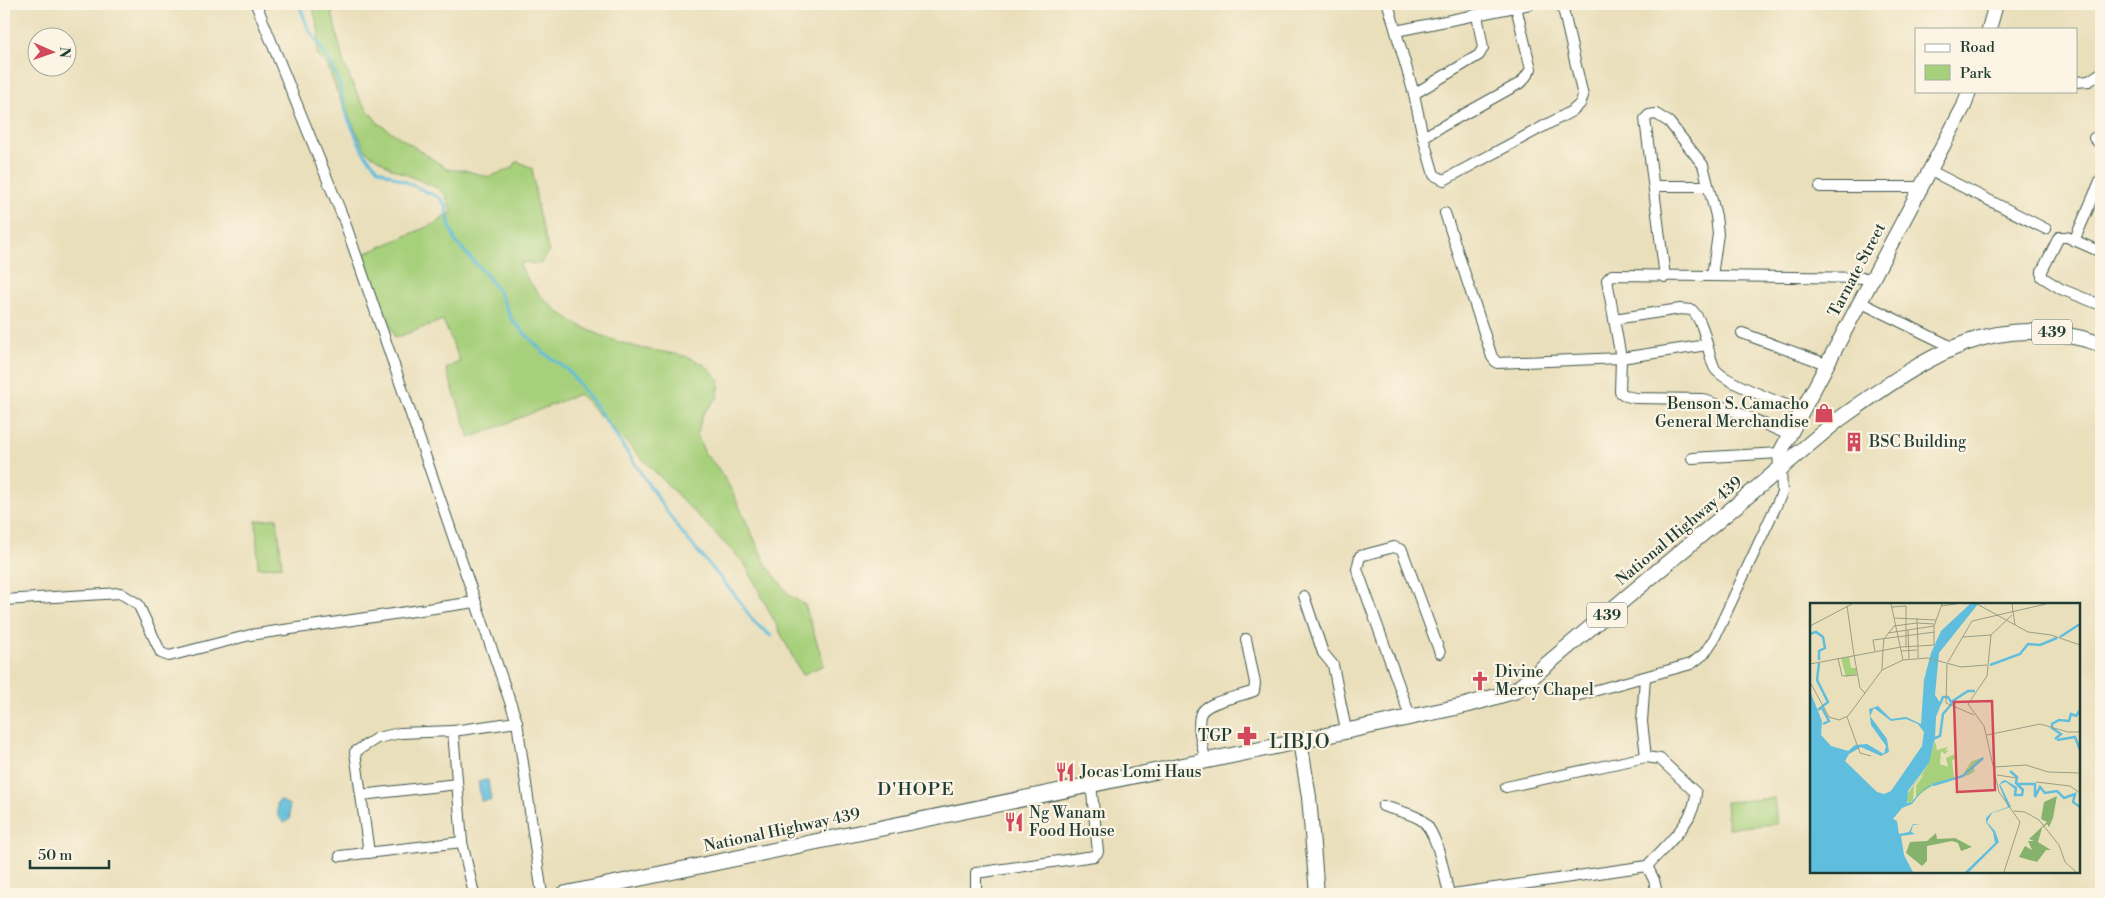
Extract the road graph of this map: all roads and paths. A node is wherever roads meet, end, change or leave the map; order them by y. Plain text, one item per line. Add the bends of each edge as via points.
1 (256, 4) edge
2 (1388, 4) edge
3 (1530, 4) edge
4 (1562, 4) edge
5 (1996, 4) edge
6 (1516, 7) junction
7 (1477, 15) junction
8 (1989, 28) edge
9 (1396, 31) junction
10 (2101, 73) edge
11 (2078, 82) edge
12 (1968, 92) edge
13 (1414, 94) junction
14 (1424, 137) junction
15 (1929, 170) junction
16 (2101, 179) edge
17 (1655, 186) junction
18 (1708, 186) junction
19 (1820, 187) dead end
20 (1920, 187) junction
21 (1445, 213) dead end
22 (2046, 229) dead end
23 (2074, 241) junction
24 (2101, 252) edge
25 (1712, 276) junction
26 (1665, 277) junction
27 (1873, 278) junction
28 (1860, 302) junction
29 (2101, 305) edge
30 (1614, 319) junction
31 (1742, 333) dead end
32 (2101, 343) edge
33 (1707, 344) junction
34 (1952, 347) junction
35 (1621, 358) junction
36 (1826, 364) junction
37 (1802, 411) junction
38 (1789, 436) junction
39 (1692, 458) dead end
40 (1781, 460) junction
41 (1304, 596) dead end
42 (4, 600) edge
43 (475, 602) junction
44 (1246, 639) dead end
45 (1440, 653) dead end
46 (1646, 677) junction
47 (1579, 695) dead end
48 (1410, 716) junction
49 (518, 722) junction
50 (1346, 730) junction
51 (453, 732) junction
52 (1300, 741) junction
53 (1646, 757) junction
54 (1205, 759) junction
55 (1091, 783) junction
56 (457, 784) junction
57 (1506, 788) dead end
58 (361, 795) junction
59 (1383, 806) dead end
60 (462, 842) junction
61 (369, 852) junction
62 (340, 856) dead end
63 (1647, 866) junction
64 (474, 894) edge
65 (542, 894) edge
66 (564, 894) edge
67 (976, 894) edge
68 (1317, 894) edge
69 (1449, 894) edge
70 (1454, 894) edge
71 (1657, 894) edge

1 - 43 street via 344,220
2 - 9 street
3 - 6 street
4 - 14 street via 1583,96 1580,104 1444,180 1434,175
5 - 8 street
6 - 7 street
6 - 14 street via 1531,69 1528,75 1522,82
7 - 9 street
7 - 13 street via 1483,48 1479,55
9 - 13 street
10 - 11 street via 2089,81
12 - 15 street, Tarnate Street
13 - 14 street
15 - 20 street, Tarnate Street
15 - 22 street
16 - 23 street
17 - 18 street
17 - 18 street via 1645,119 1656,114 1668,122 1695,153 1703,165
17 - 26 street
18 - 25 street via 1718,234
19 - 20 street
20 - 27 street, Tarnate Street
21 - 35 street via 1492,357 1497,363
23 - 24 street
23 - 29 street via 2059,237 2042,277 2061,289
25 - 26 street
25 - 27 street
26 - 30 street via 1609,277 1608,290
27 - 28 street, Tarnate Street
28 - 34 street
28 - 36 street, Tarnate Street
30 - 33 street via 1692,310 1700,319
30 - 35 street
31 - 36 street
32 - 34 main road, National Highway 439 / 439 via 2057,332 2030,331 2003,332
33 - 35 street
33 - 37 street via 1715,369 1734,383
34 - 40 main road, National Highway 439 / 439 via 1881,389
35 - 38 street via 1620,392 1626,396 1702,400
36 - 37 street, Tarnate Street
37 - 38 street, Tarnate Street
38 - 40 street, Tarnate Street
39 - 40 street
40 - 46 street via 1782,493 1714,639 1704,654 1691,664
40 - 48 main road, National Highway 439 / 439 via 1515,691 1467,705
41 - 50 street via 1322,653 1333,665
42 - 43 street via 120,593 138,604 161,653 169,656 250,635
43 - 49 street
44 - 54 street via 1254,691 1203,709 1199,717
45 - 48 street via 1402,550 1394,546 1360,556 1358,569
46 - 47 street
46 - 53 street via 1642,722
48 - 50 main road, National Highway 439 / 439
49 - 51 street
49 - 65 street
50 - 52 main road, National Highway 439 / 439
51 - 56 street
51 - 58 street via 400,732 377,738 355,752
52 - 54 main road, National Highway 439 / 439
52 - 68 street via 1310,796
53 - 57 street
53 - 63 street via 1660,759 1696,793 1690,817
54 - 55 main road, National Highway 439 / 439
55 - 66 main road, National Highway 439 / 439
55 - 67 street via 1098,852 1094,856 976,873
56 - 58 street
56 - 60 street
58 - 61 street
59 - 69 street via 1421,820 1430,830
60 - 61 street
60 - 64 street
61 - 62 street
63 - 70 street
63 - 71 street

